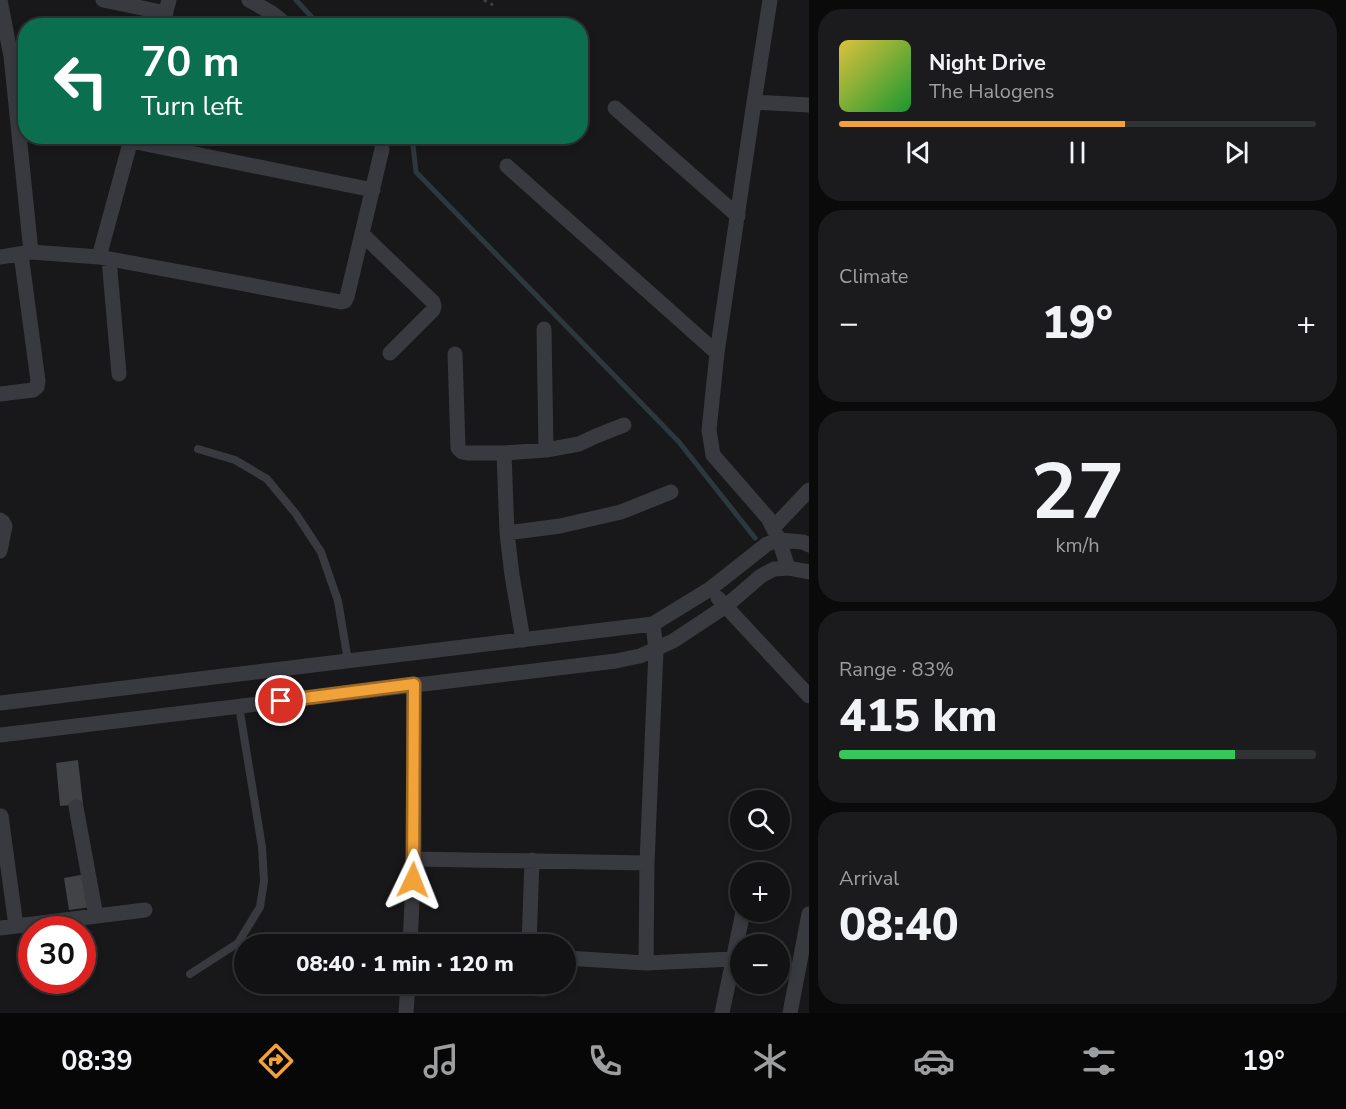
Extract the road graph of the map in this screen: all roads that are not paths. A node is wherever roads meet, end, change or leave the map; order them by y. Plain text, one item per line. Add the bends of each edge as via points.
1 (0, 0) edge
2 (103, 0) edge
3 (249, 0) edge
4 (770, 0) edge
5 (166, 13) edge
6 (277, 18) edge
7 (5, 57) edge
8 (754, 102) junction
9 (809, 105) edge
10 (615, 108) dead end
11 (130, 144) edge
12 (155, 144) edge
13 (382, 149) dead end
14 (507, 166) dead end
15 (373, 190) junction
16 (738, 216) junction
17 (362, 234) junction
18 (26, 253) junction
19 (0, 257) edge
20 (104, 258) junction
21 (544, 329) dead end
22 (390, 353) dead end
23 (717, 353) junction
24 (455, 354) dead end
25 (119, 374) dead end
26 (0, 394) edge
27 (624, 425) dead end
28 (198, 449) dead end
29 (546, 450) junction
30 (504, 453) junction
31 (809, 490) edge
32 (671, 492) dead end
33 (0, 520) edge
34 (507, 533) junction
35 (776, 534) junction
36 (809, 545) edge
37 (0, 551) edge
38 (788, 568) junction
39 (809, 572) edge
40 (710, 589) junction
41 (726, 606) junction
42 (653, 624) junction
43 (523, 640) junction
44 (656, 650) junction
45 (348, 661) junction
46 (414, 684) junction
47 (809, 696) edge
48 (0, 703) edge
49 (239, 706) junction
50 (0, 735) edge
51 (76, 807) dead end
52 (1, 816) edge
53 (414, 859) junction
54 (532, 860) junction
55 (647, 863) junction
56 (145, 910) dead end
57 (809, 914) edge
58 (96, 916) joint
59 (16, 926) joint
60 (0, 928) edge
61 (411, 934) edge
62 (529, 934) edge
63 (576, 959) edge
64 (730, 959) edge
65 (646, 963) junction
66 (190, 974) dead end
67 (730, 974) edge
68 (407, 994) edge
69 (406, 1013) edge
70 (722, 1013) edge
71 (790, 1013) edge

1 - 7 street
2 - 5 street
3 - 6 street
4 - 8 street
7 - 18 street
8 - 9 street
8 - 16 street
10 - 16 street
11 - 20 street
12 - 15 street
13 - 15 street
14 - 23 street
15 - 17 street
16 - 23 street
17 - 20 street via 345,302
17 - 22 street via 434,302 433,310
18 - 19 street
18 - 20 street
18 - 26 street via 37,387
20 - 25 street
21 - 29 street
23 - 35 street via 709,430 713,455 768,518
24 - 30 street via 458,448 467,453
27 - 29 street via 579,444
28 - 45 lane via 235,460 267,479 296,514 321,552 338,601
29 - 30 street
30 - 34 street
31 - 35 street
32 - 34 street via 621,512
33 - 37 street via 4,526
34 - 43 street
35 - 36 street
35 - 38 street
35 - 40 street
38 - 39 street
38 - 41 street via 774,569 761,576
40 - 41 street
40 - 42 street
41 - 44 street
41 - 47 street
42 - 43 street
42 - 44 street
43 - 45 street
44 - 46 street via 616,661
44 - 55 street
45 - 48 street
46 - 49 street
46 - 53 street
49 - 50 street
49 - 66 lane via 262,847 264,881 260,907 238,943
51 - 58 street
52 - 59 street
53 - 54 street
53 - 61 street
54 - 55 street
54 - 62 street
55 - 65 street
56 - 58 street
57 - 71 street
59 - 60 street
63 - 65 street
64 - 65 street
67 - 70 street
68 - 69 street

